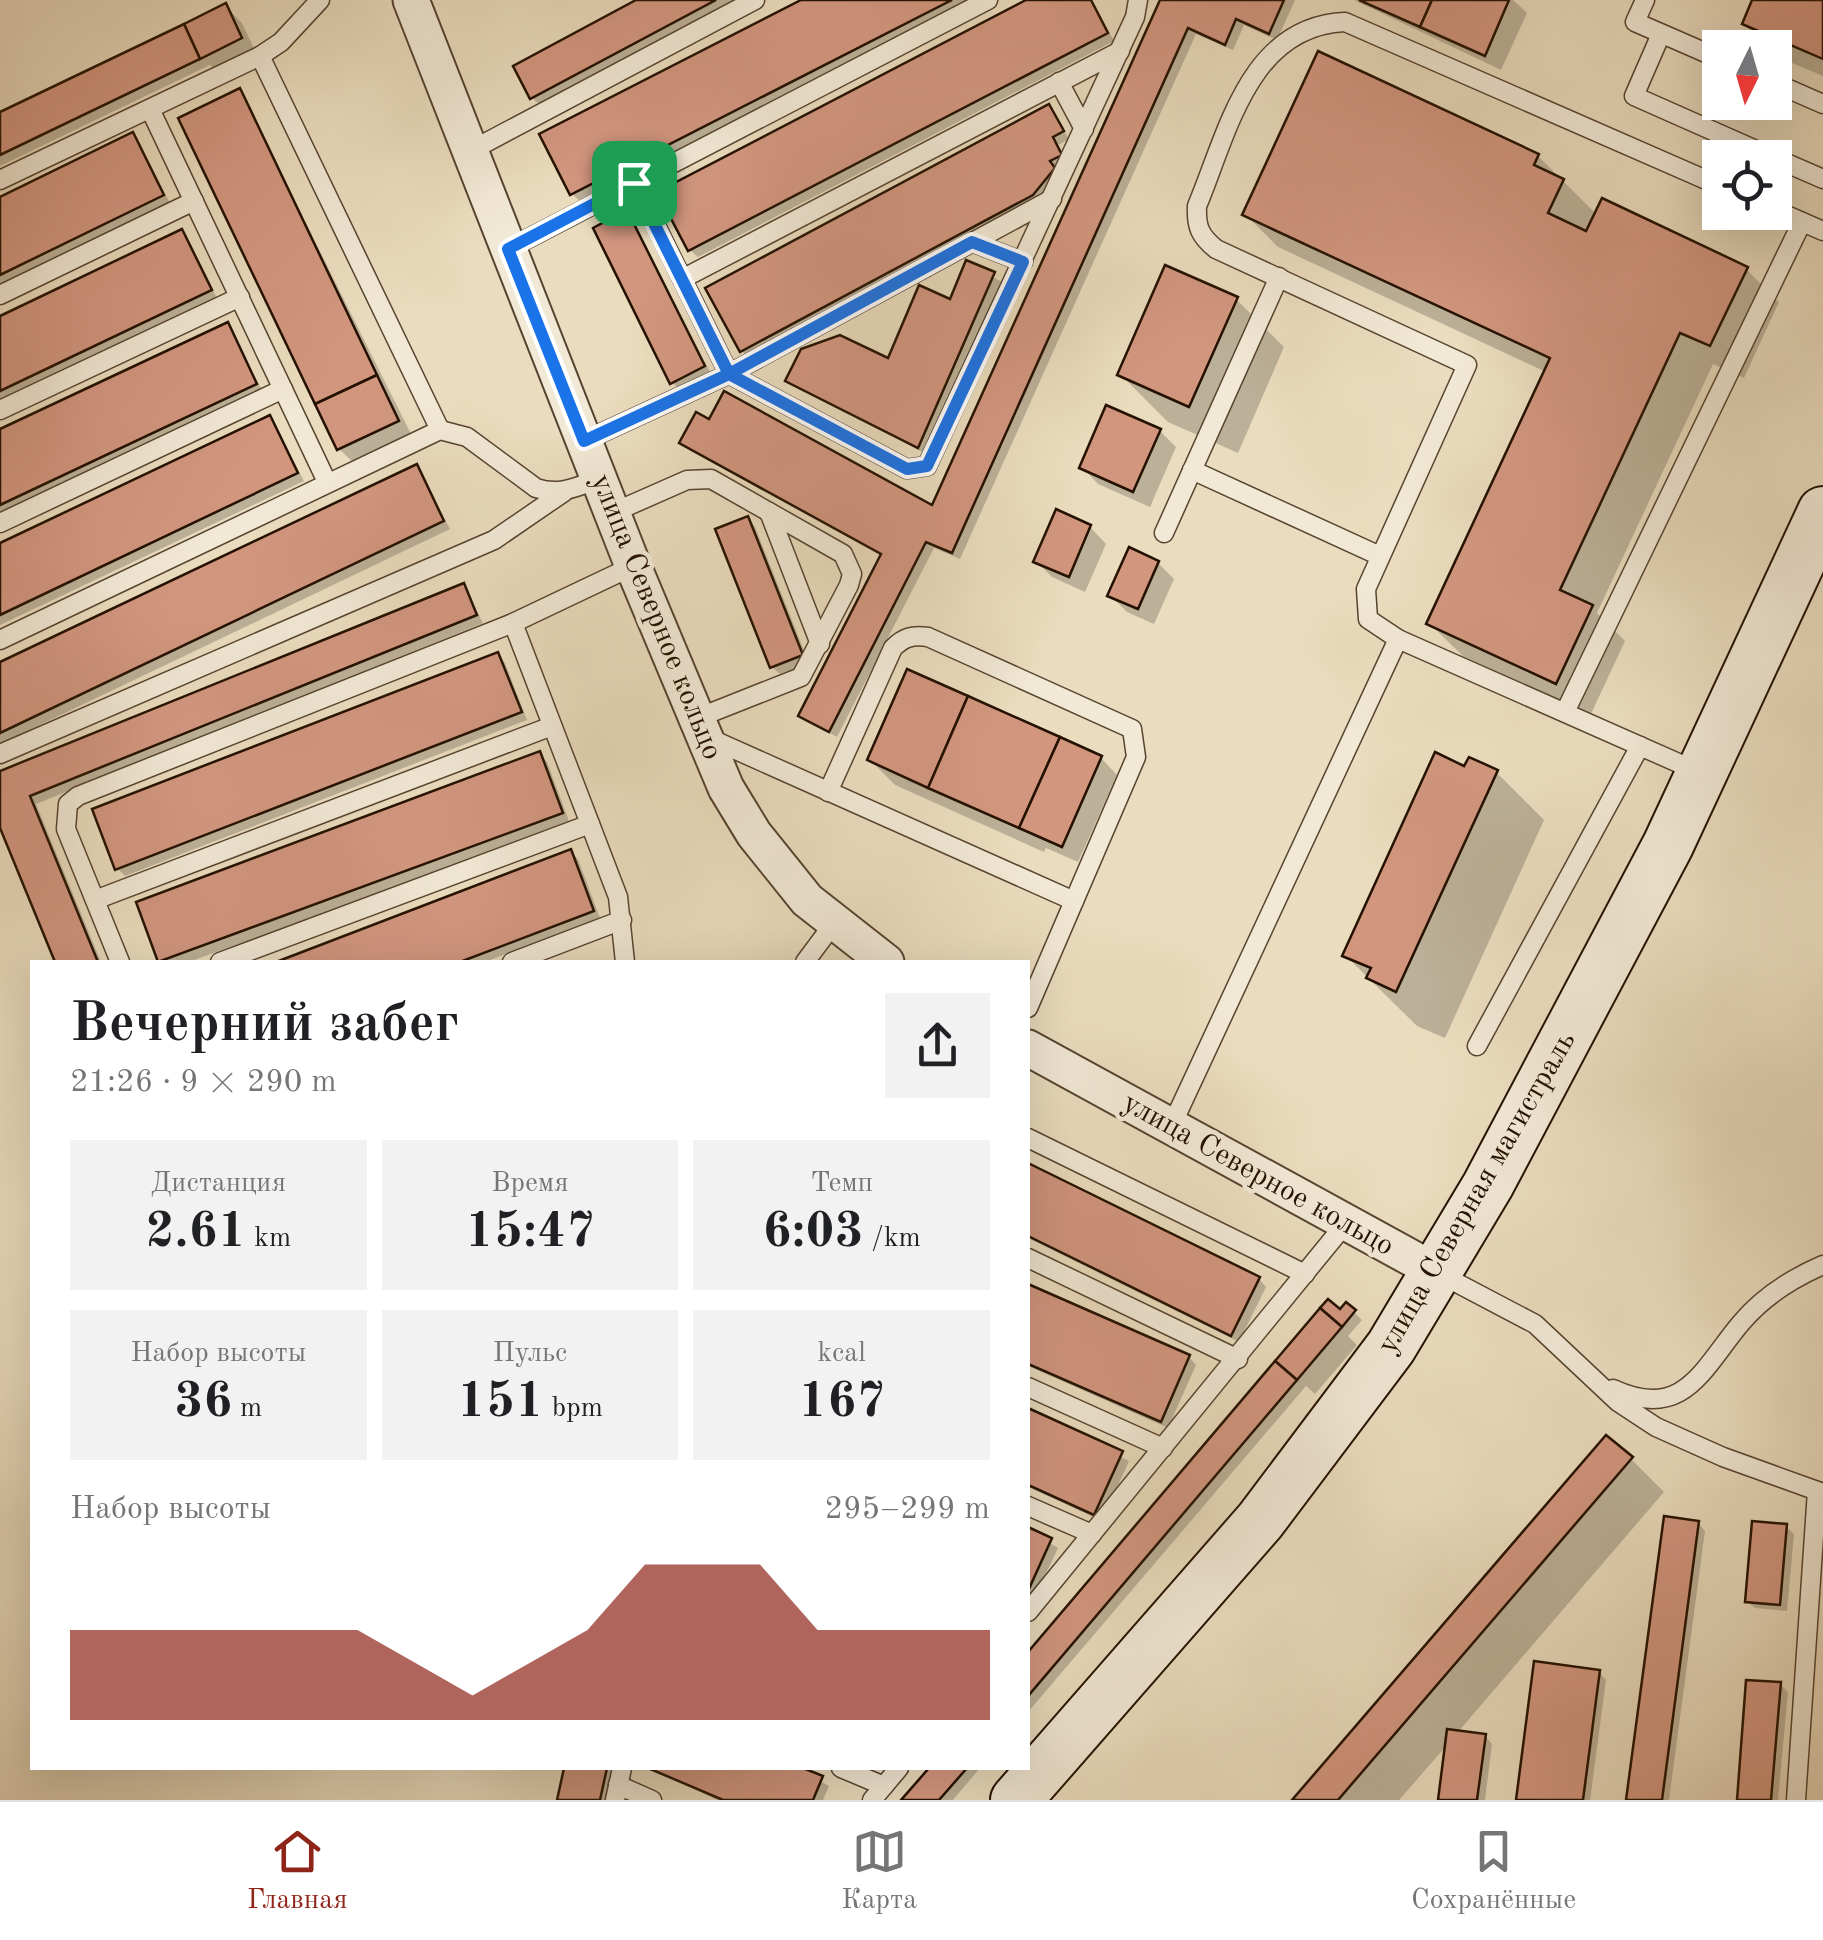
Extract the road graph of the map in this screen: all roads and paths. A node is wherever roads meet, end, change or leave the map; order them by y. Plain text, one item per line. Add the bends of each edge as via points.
1 (320, 0) edge
2 (411, 0) edge
3 (755, 0) edge
4 (988, 0) edge
5 (1138, 0) edge
6 (1645, 0) edge
7 (1661, 34) junction
8 (1120, 51) junction
9 (1702, 51) edge
10 (260, 56) junction
11 (1058, 82) junction
12 (1792, 91) edge
13 (1823, 104) edge
14 (150, 108) junction
15 (1084, 130) junction
16 (1734, 140) edge
17 (470, 151) junction
18 (1792, 165) edge
19 (1702, 178) edge
20 (1823, 179) edge
21 (0, 180) edge
22 (634, 183) junction
23 (1052, 199) junction
24 (194, 202) junction
25 (1792, 218) edge
26 (1802, 222) junction
27 (1823, 232) edge
28 (972, 242) junction
29 (508, 249) junction
30 (1023, 262) junction
31 (1279, 277) junction
32 (682, 279) junction
33 (0, 295) edge
34 (240, 297) junction
35 (729, 374) junction
36 (283, 389) junction
37 (0, 410) edge
38 (440, 430) junction
39 (584, 441) junction
40 (1192, 470) junction
41 (598, 478) junction
42 (327, 482) junction
43 (564, 492) junction
44 (769, 512) junction
45 (1823, 512) edge
46 (612, 513) junction
47 (0, 523) edge
48 (1164, 533) dead end
49 (1380, 556) junction
50 (632, 566) junction
51 (512, 623) junction
52 (1398, 639) junction
53 (0, 640) edge
54 (820, 644) junction
55 (1565, 712) junction
56 (552, 726) junction
57 (698, 727) junction
58 (1640, 746) junction
59 (0, 754) edge
60 (1704, 774) junction
61 (828, 792) junction
62 (590, 824) junction
63 (95, 900) junction
64 (1074, 901) junction
65 (622, 920) junction
66 (834, 924) junction
67 (119, 960) edge
68 (225, 960) edge
69 (517, 960) edge
70 (625, 960) edge
71 (807, 960) edge
72 (883, 960) edge
73 (1030, 1003) edge
74 (1477, 1046) dead end
75 (1030, 1049) edge
76 (1171, 1127) junction
77 (1030, 1139) edge
78 (1346, 1223) junction
79 (1030, 1259) edge
80 (1823, 1265) edge
81 (1437, 1272) junction
82 (1305, 1274) junction
83 (1238, 1358) junction
84 (1594, 1381) junction
85 (1030, 1388) edge
86 (1163, 1448) junction
87 (1820, 1492) edge
88 (1030, 1507) edge
89 (1092, 1534) junction
90 (1030, 1610) edge
91 (1815, 1694) edge
92 (844, 1770) edge
93 (897, 1770) edge
94 (618, 1784) edge
95 (878, 1793) edge
96 (652, 1800) edge
97 (1016, 1800) edge
98 (1796, 1800) edge

1 - 10 lane
2 - 17 street, улица Северное кольцо
3 - 17 lane
4 - 22 lane
5 - 8 lane
6 - 7 lane via 1635,22
7 - 9 lane
7 - 16 lane via 1634,96
8 - 11 lane
8 - 15 lane
10 - 14 lane
10 - 38 lane
11 - 15 lane
11 - 32 lane
12 - 13 lane
14 - 21 lane
14 - 24 lane
15 - 23 lane
17 - 29 street, улица Северное кольцо
18 - 20 lane
19 - 31 lane via 1345,22 1322,23 1270,50 1197,206 1203,238
22 - 29 lane
22 - 32 lane
23 - 28 lane
23 - 30 lane
24 - 33 lane
24 - 34 lane
25 - 26 lane
26 - 27 lane
26 - 55 lane
28 - 30 lane
28 - 35 lane
29 - 39 street, улица Северное кольцо
30 - 35 lane via 927,466 907,469
31 - 40 lane
31 - 49 lane via 1467,366
32 - 35 lane
34 - 36 lane
34 - 37 lane
35 - 39 lane
36 - 42 lane
36 - 47 lane
38 - 42 lane
38 - 43 lane via 466,436 536,488
39 - 41 street, улица Северное кольцо
40 - 48 lane
40 - 49 lane
41 - 43 lane
41 - 46 street, улица Северное кольцо
42 - 53 lane
43 - 59 lane via 494,540
44 - 46 lane via 700,478
44 - 54 lane
44 - 54 lane via 850,564 849,585
45 - 60 street, улица Северная магистраль
46 - 50 street, улица Северное кольцо
49 - 52 lane via 1364,603 1368,619
50 - 51 lane
50 - 57 street, улица Северное кольцо
51 - 56 lane
51 - 63 lane via 78,796 68,804 66,829
52 - 55 lane
52 - 76 lane
54 - 57 lane via 808,670 791,683
55 - 58 lane
56 - 62 lane
56 - 63 lane
57 - 61 lane
57 - 66 street, улица Северное кольцо via 754,834
58 - 60 lane
58 - 74 lane
60 - 81 street, улица Северная магистраль
61 - 64 lane
61 - 64 lane via 893,648 914,636 1120,720 1132,729 1136,757
62 - 65 lane
62 - 68 lane
63 - 67 lane
64 - 73 lane
65 - 69 lane
65 - 70 lane
66 - 71 lane
66 - 72 street, улица Северное кольцо
75 - 76 street, улица Северное кольцо
76 - 78 street, улица Северное кольцо
77 - 82 lane
78 - 81 street, улица Северное кольцо
78 - 82 lane
79 - 83 lane
80 - 84 lane via 1741,1322 1684,1392 1644,1399
81 - 84 lane via 1535,1324
81 - 97 street, улица Северная магистраль via 1342,1417 1260,1521
82 - 83 lane
83 - 86 lane
84 - 87 lane via 1656,1427
85 - 86 lane
86 - 89 lane
87 - 91 lane
88 - 89 lane
89 - 90 lane
91 - 98 lane
92 - 95 lane
93 - 95 lane
94 - 96 lane

